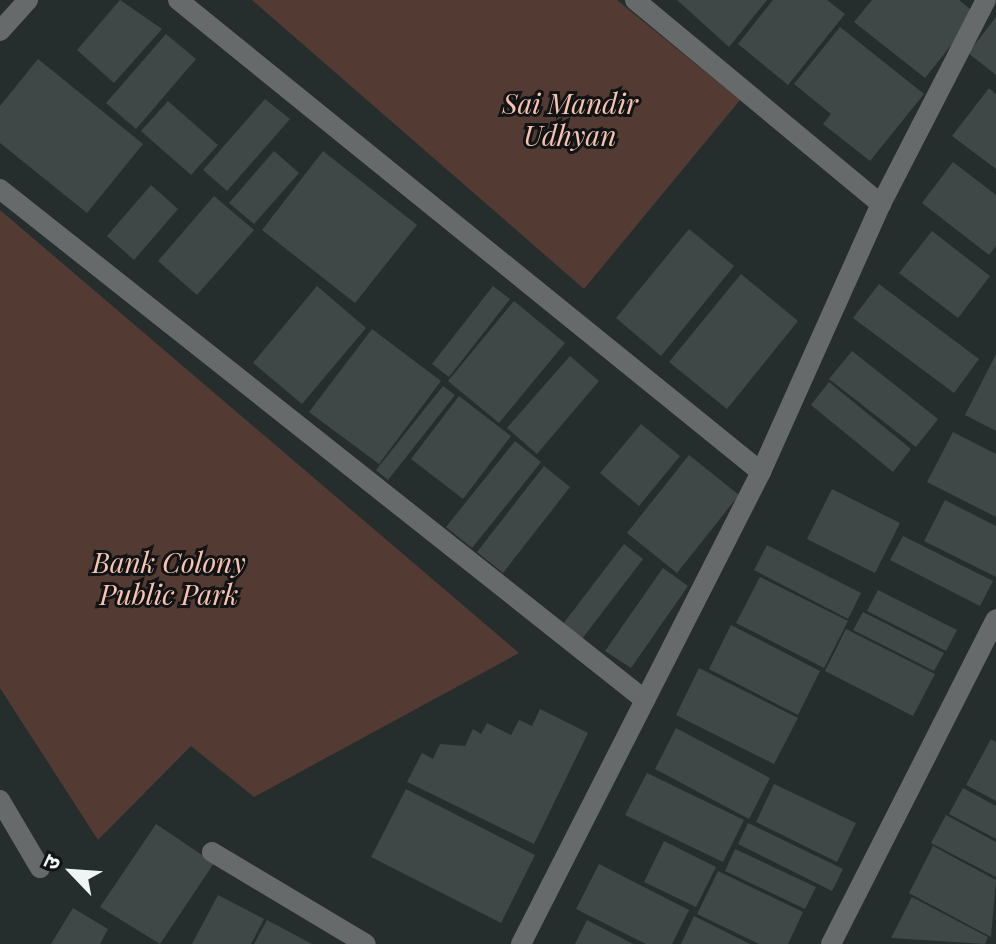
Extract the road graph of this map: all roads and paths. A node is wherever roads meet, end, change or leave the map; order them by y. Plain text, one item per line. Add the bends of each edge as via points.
1 (28, 0) edge
2 (178, 0) edge
3 (635, 0) edge
4 (986, 0) edge
5 (0, 31) edge
6 (0, 189) edge
7 (881, 204) junction
8 (761, 472) junction
9 (996, 619) edge
10 (645, 700) junction
11 (0, 800) edge
12 (212, 852) dead end
13 (40, 868) dead end
14 (366, 944) edge
15 (521, 944) edge
16 (831, 944) edge

1 - 5 street
2 - 8 street
3 - 7 street
4 - 7 street
6 - 10 street
7 - 8 street
8 - 10 street
9 - 16 street
10 - 15 street
11 - 13 street
12 - 14 street

